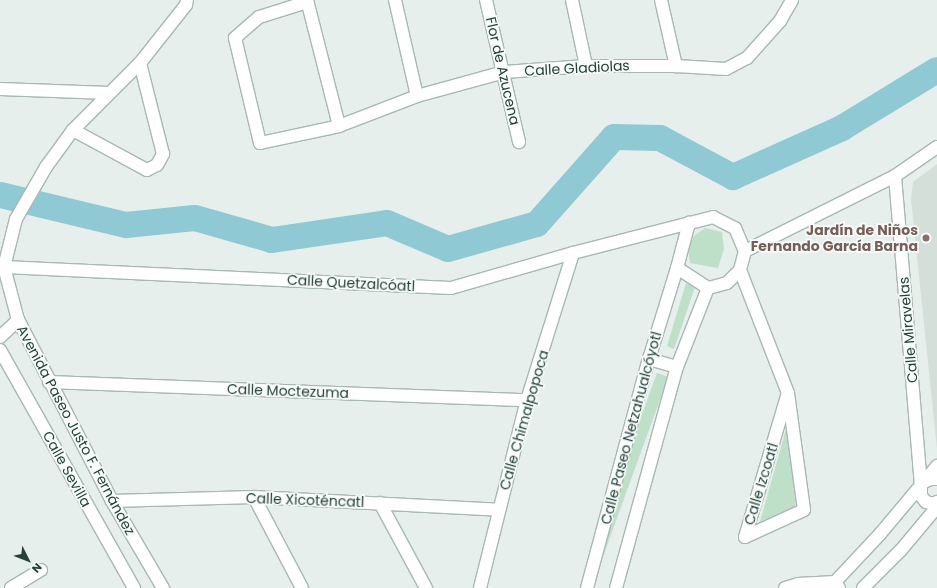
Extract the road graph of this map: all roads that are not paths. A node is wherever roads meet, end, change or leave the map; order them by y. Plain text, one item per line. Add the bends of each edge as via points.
1 (187, 0) edge
2 (396, 0) edge
3 (486, 0) edge
4 (572, 0) edge
5 (661, 0) edge
6 (792, 0) edge
7 (307, 1) edge
8 (140, 63) junction
9 (586, 66) junction
10 (676, 66) junction
11 (504, 72) junction
12 (0, 89) edge
13 (110, 93) junction
14 (417, 96) junction
15 (340, 126) junction
16 (73, 130) junction
17 (519, 142) dead end
18 (937, 147) edge
19 (895, 176) junction
20 (689, 223) junction
21 (745, 250) junction
22 (573, 253) junction
23 (4, 267) junction
24 (677, 268) junction
25 (740, 270) junction
26 (708, 288) junction
27 (18, 320) junction
28 (0, 337) edge
29 (0, 350) edge
30 (649, 359) junction
31 (677, 367) junction
32 (49, 382) junction
33 (788, 393) junction
34 (527, 400) junction
35 (937, 466) edge
36 (937, 479) edge
37 (922, 483) junction
38 (254, 497) junction
39 (112, 501) junction
40 (937, 502) edge
41 (380, 503) junction
42 (937, 507) edge
43 (499, 510) junction
44 (41, 570) dead end
45 (833, 586) edge
46 (11, 588) edge
47 (134, 588) edge
48 (163, 588) edge
49 (302, 588) edge
50 (426, 588) edge
51 (480, 588) edge
52 (587, 588) edge
53 (616, 588) edge
54 (785, 588) edge
55 (863, 588) edge

1 - 8 street, Avenida Paseo Justo F. Fernández via 186,5
2 - 14 street
3 - 11 street, Flor de Azucena
4 - 9 street
5 - 10 street
6 - 10 street, Calle Gladiolas via 780,22 747,58 726,68
7 - 15 street
7 - 15 street, Calle Gladiolas via 259,17 235,38 260,143
8 - 13 street, Avenida Paseo Justo F. Fernández
8 - 16 street via 163,154 157,165 147,170
9 - 10 street, Calle Gladiolas
9 - 11 street, Calle Gladiolas
11 - 14 street, Calle Gladiolas
11 - 17 street, Flor de Azucena
12 - 13 street
13 - 16 street, Avenida Paseo Justo F. Fernández
14 - 15 street, Calle Gladiolas
16 - 23 street, Avenida Paseo Justo F. Fernández via 46,167 16,219
18 - 19 street
19 - 21 street
19 - 37 street, Calle Miravelas
20 - 21 street via 713,217 735,228
20 - 22 street, Calle Quetzalcóatl
20 - 24 street
21 - 25 street
22 - 23 street, Calle Quetzalcóatl via 451,288
22 - 34 street, Calle Chimalpopoca
23 - 27 street, Avenida Paseo Justo F. Fernández
24 - 26 street
24 - 30 street, Calle Paseo Netzahualcóyotl
25 - 26 street via 726,283
25 - 33 street, Calle Izcoatl
26 - 31 street, Calle Paseo Netzahualcóyotl
27 - 28 street
27 - 32 street, Avenida Paseo Justo F. Fernández
29 - 47 street, Calle Sevilla
30 - 31 street
30 - 52 street, Calle Paseo Netzahualcóyotl
31 - 53 street, Calle Paseo Netzahualcóyotl
32 - 34 street, Calle Moctezuma
32 - 39 street, Avenida Paseo Justo F. Fernández
33 - 33 street, Calle Izcoatl via 761,484 745,537 804,510
34 - 43 street, Calle Chimalpopoca
35 - 37 street
36 - 37 street
37 - 40 street, Calle Miravelas via 921,496 926,502
37 - 45 street
38 - 39 street, Calle Xicoténcatl
38 - 41 street, Calle Xicoténcatl
38 - 49 street
39 - 48 street, Avenida Paseo Justo F. Fernández
41 - 43 street, Calle Xicoténcatl
41 - 50 street
42 - 55 street via 902,550
43 - 51 street, Calle Chimalpopoca
44 - 46 street
45 - 54 street via 798,584

